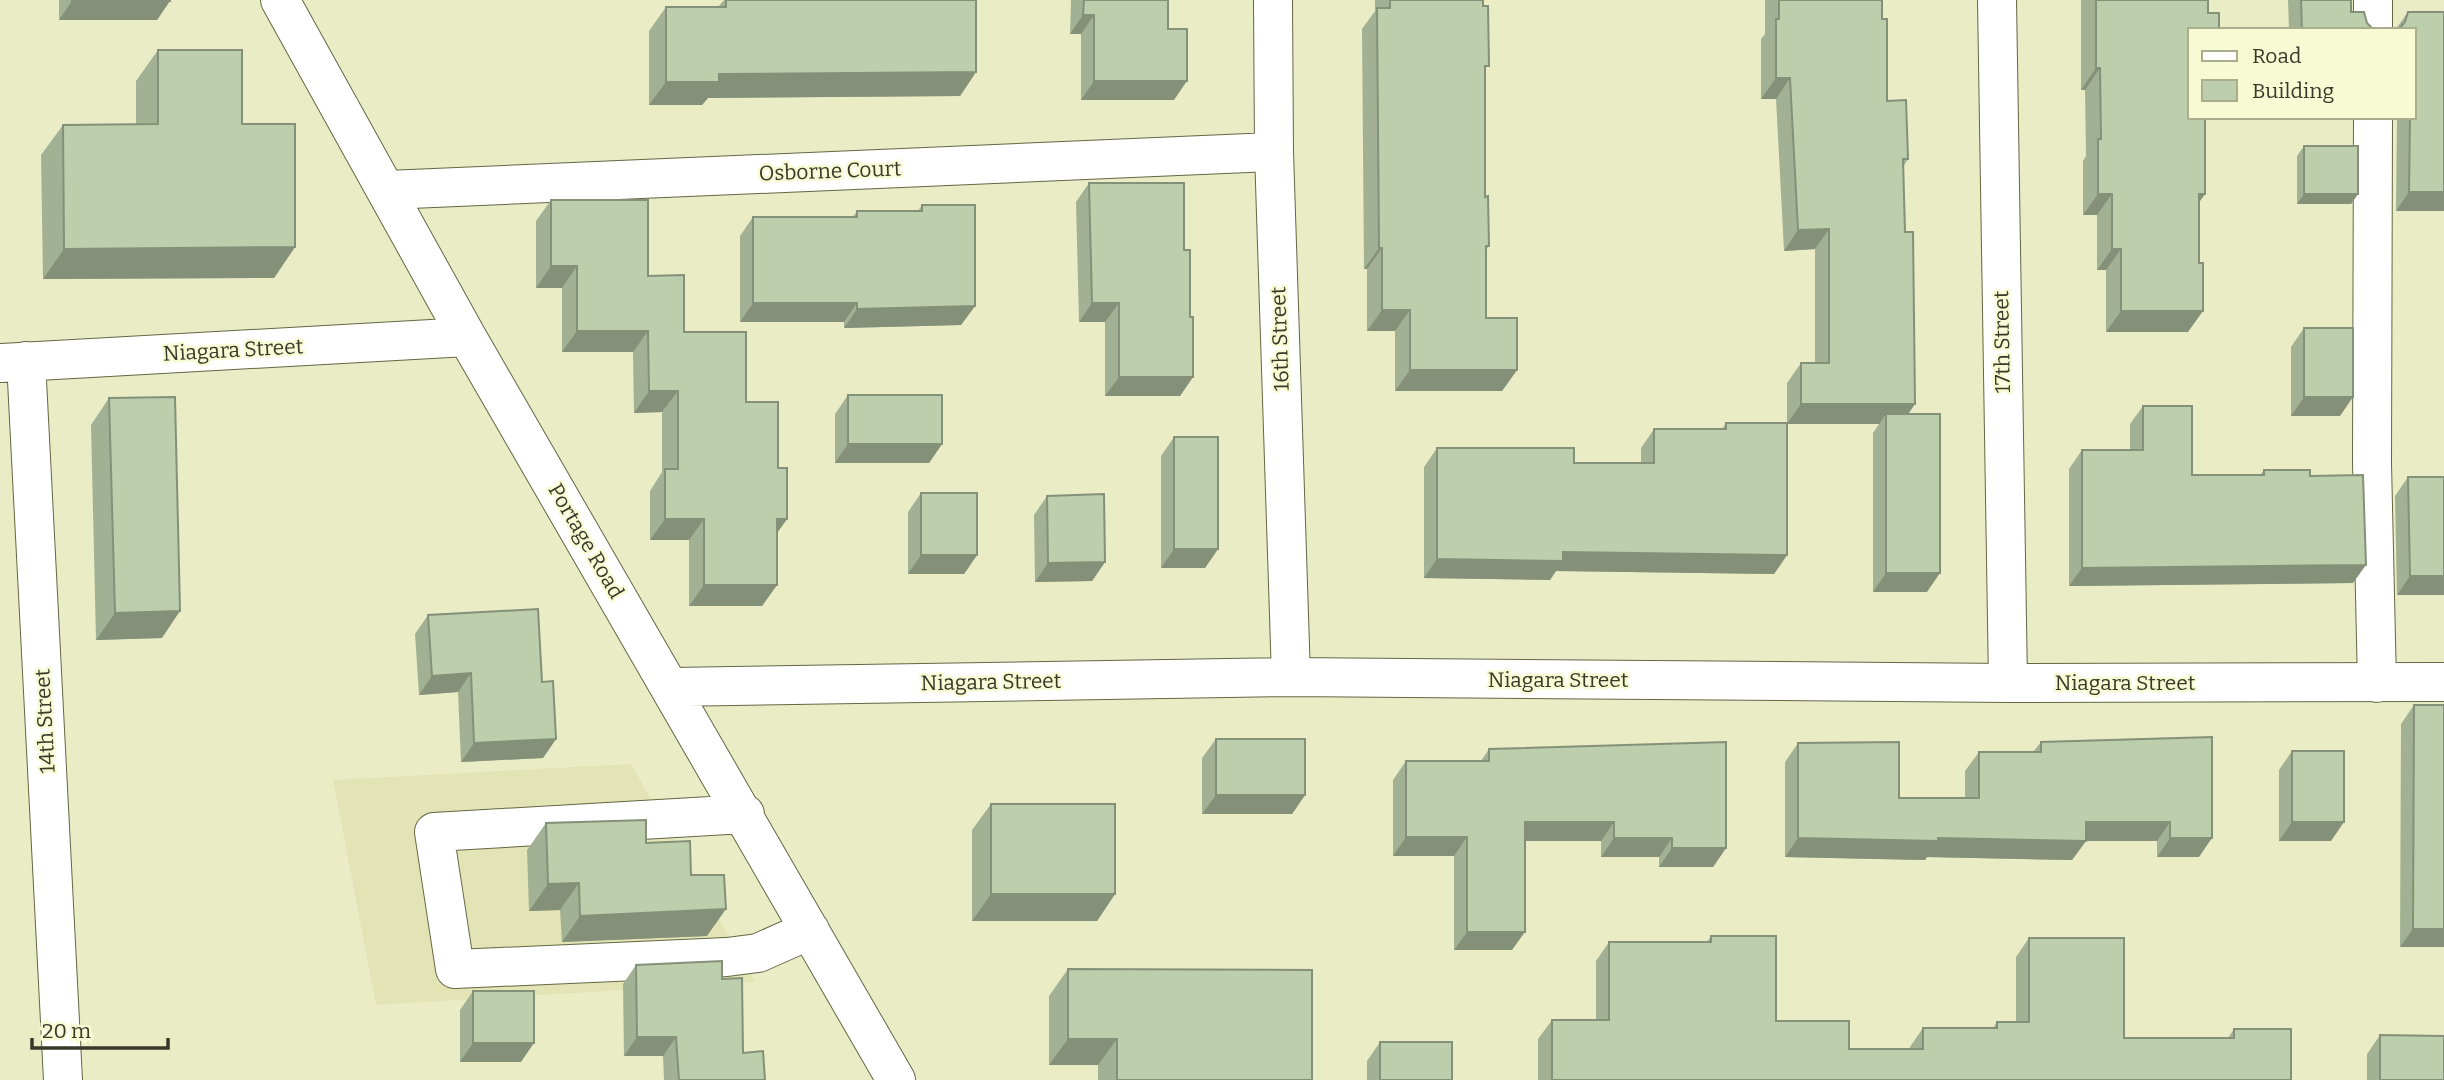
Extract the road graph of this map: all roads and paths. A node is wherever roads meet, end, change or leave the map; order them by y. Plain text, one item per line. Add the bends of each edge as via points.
1 (280, 0) edge
2 (1273, 0) edge
3 (1997, 0) edge
4 (2373, 0) edge
5 (2373, 28) edge
6 (2373, 119) edge
7 (1274, 152) junction
8 (387, 190) junction
9 (467, 337) junction
10 (13, 362) edge
11 (1291, 677) junction
12 (2444, 682) edge
13 (2008, 683) junction
14 (2377, 683) junction
15 (672, 687) junction
16 (744, 814) junction
17 (810, 930) junction
18 (62, 1080) edge
19 (896, 1080) edge

1 - 8 street, Portage Road
2 - 7 street, 16th Street
3 - 13 street, 17th Street
4 - 5 street
6 - 14 street
7 - 8 street, Osborne Court
7 - 11 street, 16th Street
8 - 9 street, Portage Road
9 - 10 street, Niagara Street
9 - 15 street, Portage Road
10 - 18 street, 14th Street
11 - 13 street, Niagara Street
11 - 15 street, Niagara Street
12 - 14 street, Niagara Street
13 - 14 street, Niagara Street
15 - 16 street, Portage Road
16 - 17 street, Portage Road
16 - 17 street via 434,832 454,969 727,957 766,950
17 - 19 street, Portage Road

